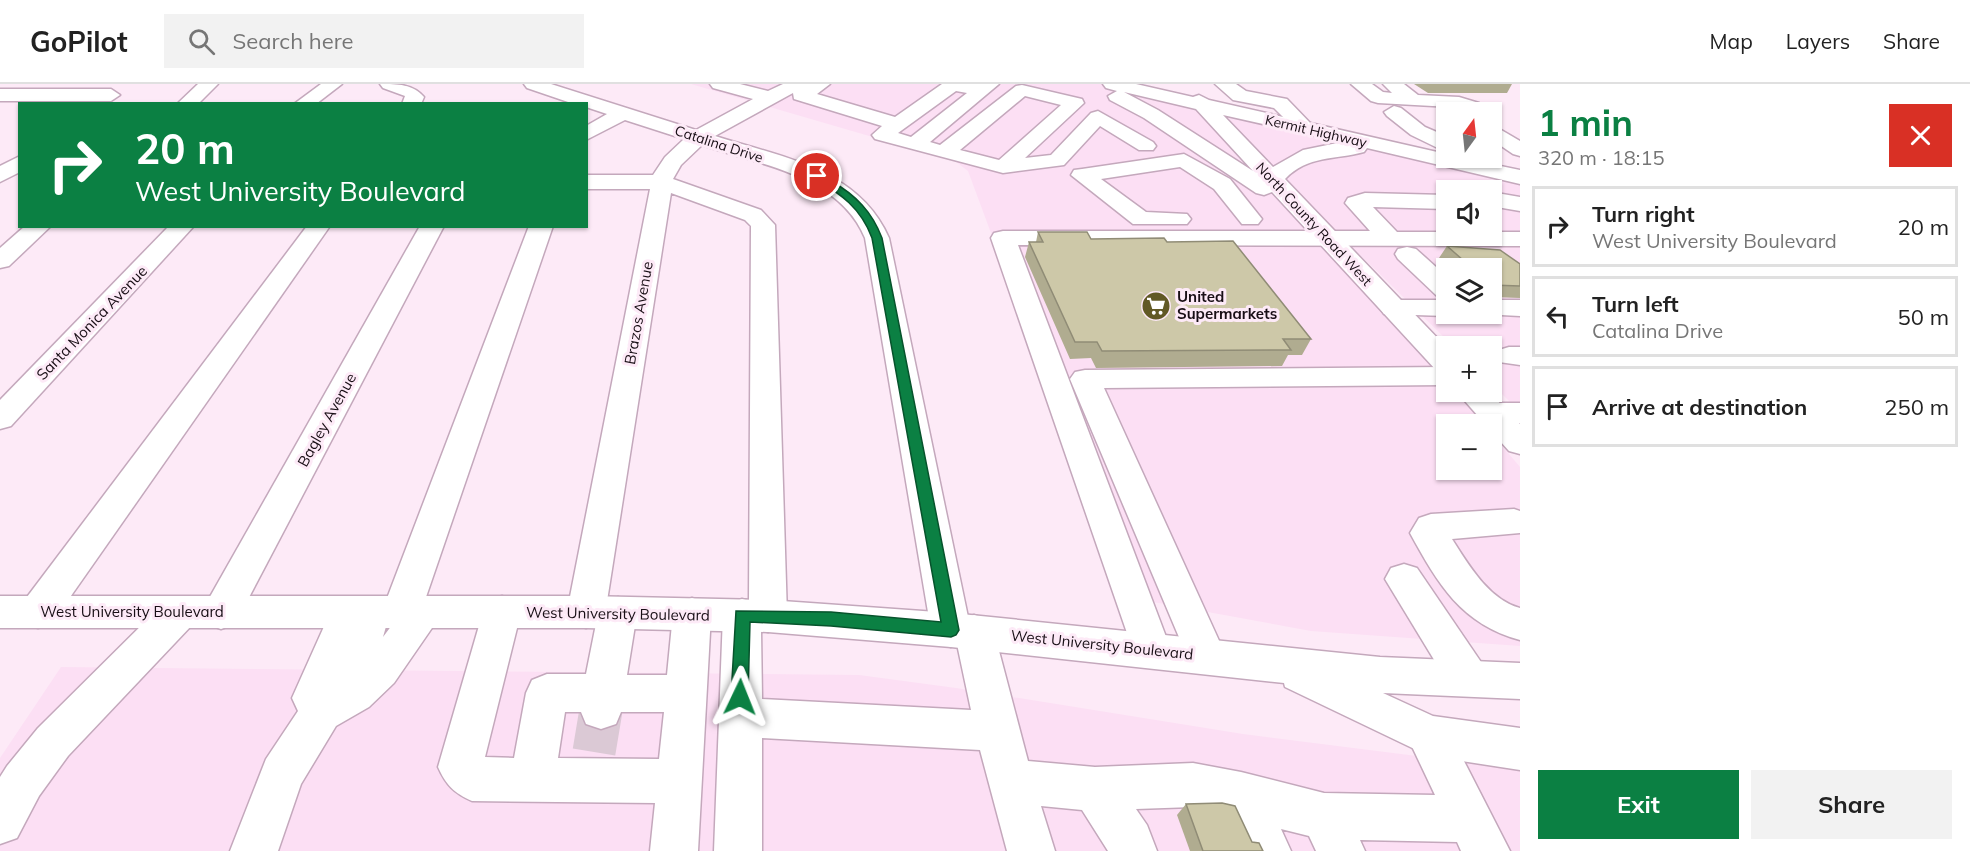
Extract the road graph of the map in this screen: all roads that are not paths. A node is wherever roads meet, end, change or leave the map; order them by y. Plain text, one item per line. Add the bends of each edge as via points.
1 (209, 84) edge
2 (333, 84) edge
3 (389, 84) edge
4 (533, 84) edge
5 (719, 84) edge
6 (1091, 84) edge
7 (1112, 84) edge
8 (1182, 84) edge
9 (1224, 84) edge
10 (1360, 84) edge
11 (1392, 84) edge
12 (809, 87) edge
13 (986, 87) edge
14 (0, 94) edge
15 (23, 94) junction
16 (111, 94) edge
17 (762, 95) edge
18 (1413, 100) junction
19 (188, 102) edge
20 (306, 102) edge
21 (412, 102) edge
22 (1455, 102) edge
23 (1075, 103) junction
24 (1202, 104) junction
25 (0, 108) edge
26 (914, 112) junction
27 (1436, 112) edge
28 (624, 113) junction
29 (1098, 117) junction
30 (898, 124) junction
31 (1305, 128) junction
32 (588, 133) edge
33 (1502, 135) edge
34 (700, 137) junction
35 (1436, 141) edge
36 (915, 144) junction
37 (1436, 145) edge
38 (1390, 147) junction
39 (1520, 150) edge
40 (944, 152) junction
41 (1057, 161) junction
42 (1003, 167) junction
43 (1498, 168) edge
44 (1520, 177) edge
45 (1272, 180) junction
46 (588, 182) edge
47 (662, 182) junction
48 (1436, 202) edge
49 (1502, 202) edge
50 (1520, 204) edge
51 (1250, 219) junction
52 (38, 228) edge
53 (181, 228) edge
54 (317, 228) edge
55 (431, 228) edge
56 (540, 228) edge
57 (1320, 231) junction
58 (1519, 238) edge
59 (1398, 246) junction
60 (0, 261) edge
61 (1436, 281) edge
62 (1393, 308) junction
63 (1436, 308) edge
64 (1436, 354) edge
65 (1436, 363) edge
66 (1494, 406) edge
67 (0, 419) edge
68 (1520, 443) edge
69 (1518, 519) edge
70 (1404, 579) dead end
71 (19, 612) edge
72 (387, 612) junction
73 (502, 612) junction
74 (602, 612) junction
75 (179, 613) junction
76 (221, 613) junction
77 (692, 614) junction
78 (755, 616) junction
79 (1520, 624) edge
80 (963, 631) junction
81 (1151, 650) junction
82 (1206, 656) junction
83 (1279, 664) junction
84 (1468, 678) junction
85 (1520, 681) edge
86 (686, 694) junction
87 (602, 701) junction
88 (330, 708) junction
89 (739, 717) junction
90 (998, 731) junction
91 (1429, 736) junction
92 (1520, 748) edge
93 (532, 780) junction
94 (680, 781) junction
95 (1013, 782) junction
96 (1095, 789) junction
97 (1255, 798) junction
98 (0, 820) edge
99 (1332, 833) edge
100 (1477, 835) edge
101 (254, 851) edge
102 (674, 851) edge
103 (738, 851) edge
104 (1031, 851) edge
105 (1132, 851) edge
106 (1267, 851) edge
107 (1290, 851) edge

1 - 19 street
2 - 20 street
3 - 21 street via 411,92 415,97
4 - 28 street, Catalina Drive
5 - 17 street
6 - 57 street via 1151,114
7 - 24 street, Kermit Highway
8 - 24 street, North County Road West
9 - 31 street via 1240,96 1280,103
10 - 18 street via 1378,98
11 - 18 street
12 - 17 street, Brazos Avenue
12 - 26 street
12 - 30 street
13 - 26 street via 952,85
13 - 36 street
14 - 15 street
15 - 16 street
15 - 25 street
17 - 34 street, Brazos Avenue
18 - 22 street
23 - 29 street
23 - 40 street via 1022,90
23 - 42 street
24 - 31 street, Kermit Highway
24 - 45 street, North County Road West
26 - 30 street
27 - 35 street via 1394,112
28 - 32 street
28 - 34 street, Catalina Drive
29 - 41 street
29 - 41 street via 1146,146
30 - 36 street via 882,135
31 - 38 street, Kermit Highway
33 - 39 street
34 - 47 street, Brazos Avenue via 679,152
34 - 80 street, Catalina Drive via 824,180 859,206 871,221
36 - 40 street
37 - 38 street, Kermit Highway
38 - 45 street via 1338,148 1295,159
40 - 42 street
41 - 42 street
43 - 44 street, Kermit Highway
45 - 57 street, North County Road West
46 - 47 street
47 - 74 street, Brazos Avenue
47 - 78 street via 753,215 762,225
48 - 59 street via 1356,203
49 - 50 street
51 - 51 street via 1141,219 1082,175 1184,160 1222,184
51 - 57 street
52 - 60 street
53 - 67 street, Santa Monica Avenue
54 - 71 street
55 - 76 street, Bagley Avenue
56 - 72 street
57 - 59 street
57 - 62 street, North County Road West
57 - 81 street via 1003,238
58 - 59 street
59 - 61 street
62 - 63 street
62 - 64 street, North County Road West
65 - 82 street via 1085,379
66 - 68 street
69 - 79 street via 1431,527 1428,533 1482,606 1508,622
70 - 84 street
71 - 75 street, West University Boulevard
72 - 73 street, West University Boulevard
72 - 76 street, West University Boulevard
72 - 88 street
72 - 88 street via 379,675
73 - 74 street, West University Boulevard
73 - 93 street via 460,766 471,779
74 - 77 street, West University Boulevard
74 - 87 street, Brazos Avenue
75 - 76 street, West University Boulevard
75 - 98 street via 53,742
77 - 78 street, West University Boulevard
77 - 86 street
78 - 80 street, West University Boulevard
78 - 89 street
80 - 81 street, West University Boulevard
80 - 90 street, Catalina Drive
81 - 82 street, West University Boulevard
82 - 83 street, West University Boulevard
83 - 84 street, West University Boulevard via 1380,675
83 - 91 street
84 - 85 street, West University Boulevard
86 - 87 street
86 - 94 street
87 - 93 street via 547,693
88 - 101 street via 282,774
89 - 90 street
89 - 103 street
90 - 95 street, Catalina Drive
91 - 92 street
91 - 100 street
93 - 94 street via 592,766
94 - 102 street
95 - 96 street
95 - 104 street, Catalina Drive
96 - 97 street via 1193,785
96 - 105 street
97 - 99 street
97 - 106 street
97 - 107 street
99 - 100 street

